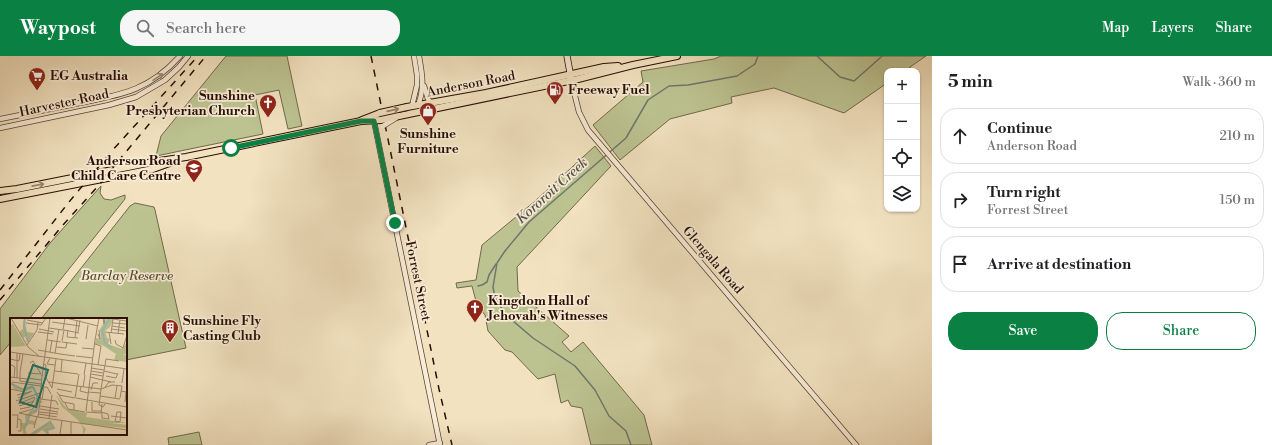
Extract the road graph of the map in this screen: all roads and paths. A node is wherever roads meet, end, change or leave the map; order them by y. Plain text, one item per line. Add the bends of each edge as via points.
1 (180, 56) edge
2 (188, 56) edge
3 (414, 56) edge
4 (418, 56) edge
5 (567, 56) edge
6 (677, 56) edge
7 (571, 77) junction
8 (423, 78) junction
9 (487, 95) junction
10 (431, 103) junction
11 (412, 109) junction
12 (373, 118) junction
13 (0, 119) edge
14 (381, 120) junction
15 (0, 128) edge
16 (377, 136) junction
17 (184, 158) junction
18 (0, 191) edge
19 (0, 199) edge
20 (440, 444) edge
21 (429, 445) edge
22 (856, 445) edge

13 -> 1 street, Harvester Road via 132,90 164,73
2 - 15 street, Harvester Road via 165,80 136,97
3 - 11 street via 417,84
4 - 8 street
5 - 7 main road
6 - 7 main road, Anderson Road
7 - 9 main road, Anderson Road
7 - 22 street, Glengala Road via 583,122 596,139
8 - 10 street
8 - 11 street via 423,90
9 - 10 main road, Anderson Road
9 - 11 main road, Anderson Road
10 - 11 main road, Anderson Road
14 -> 11 main road, Anderson Road, bridge
11 - 14 main road, Anderson Road, bridge via 399,116
12 - 14 main road, Anderson Road
12 - 16 street, Forrest Street
12 - 17 main road, Anderson Road
14 - 16 street
16 - 20 street, Forrest Street
18 -> 17 main road, Anderson Road
17 - 19 main road, Anderson Road via 153,169
20 - 21 street

